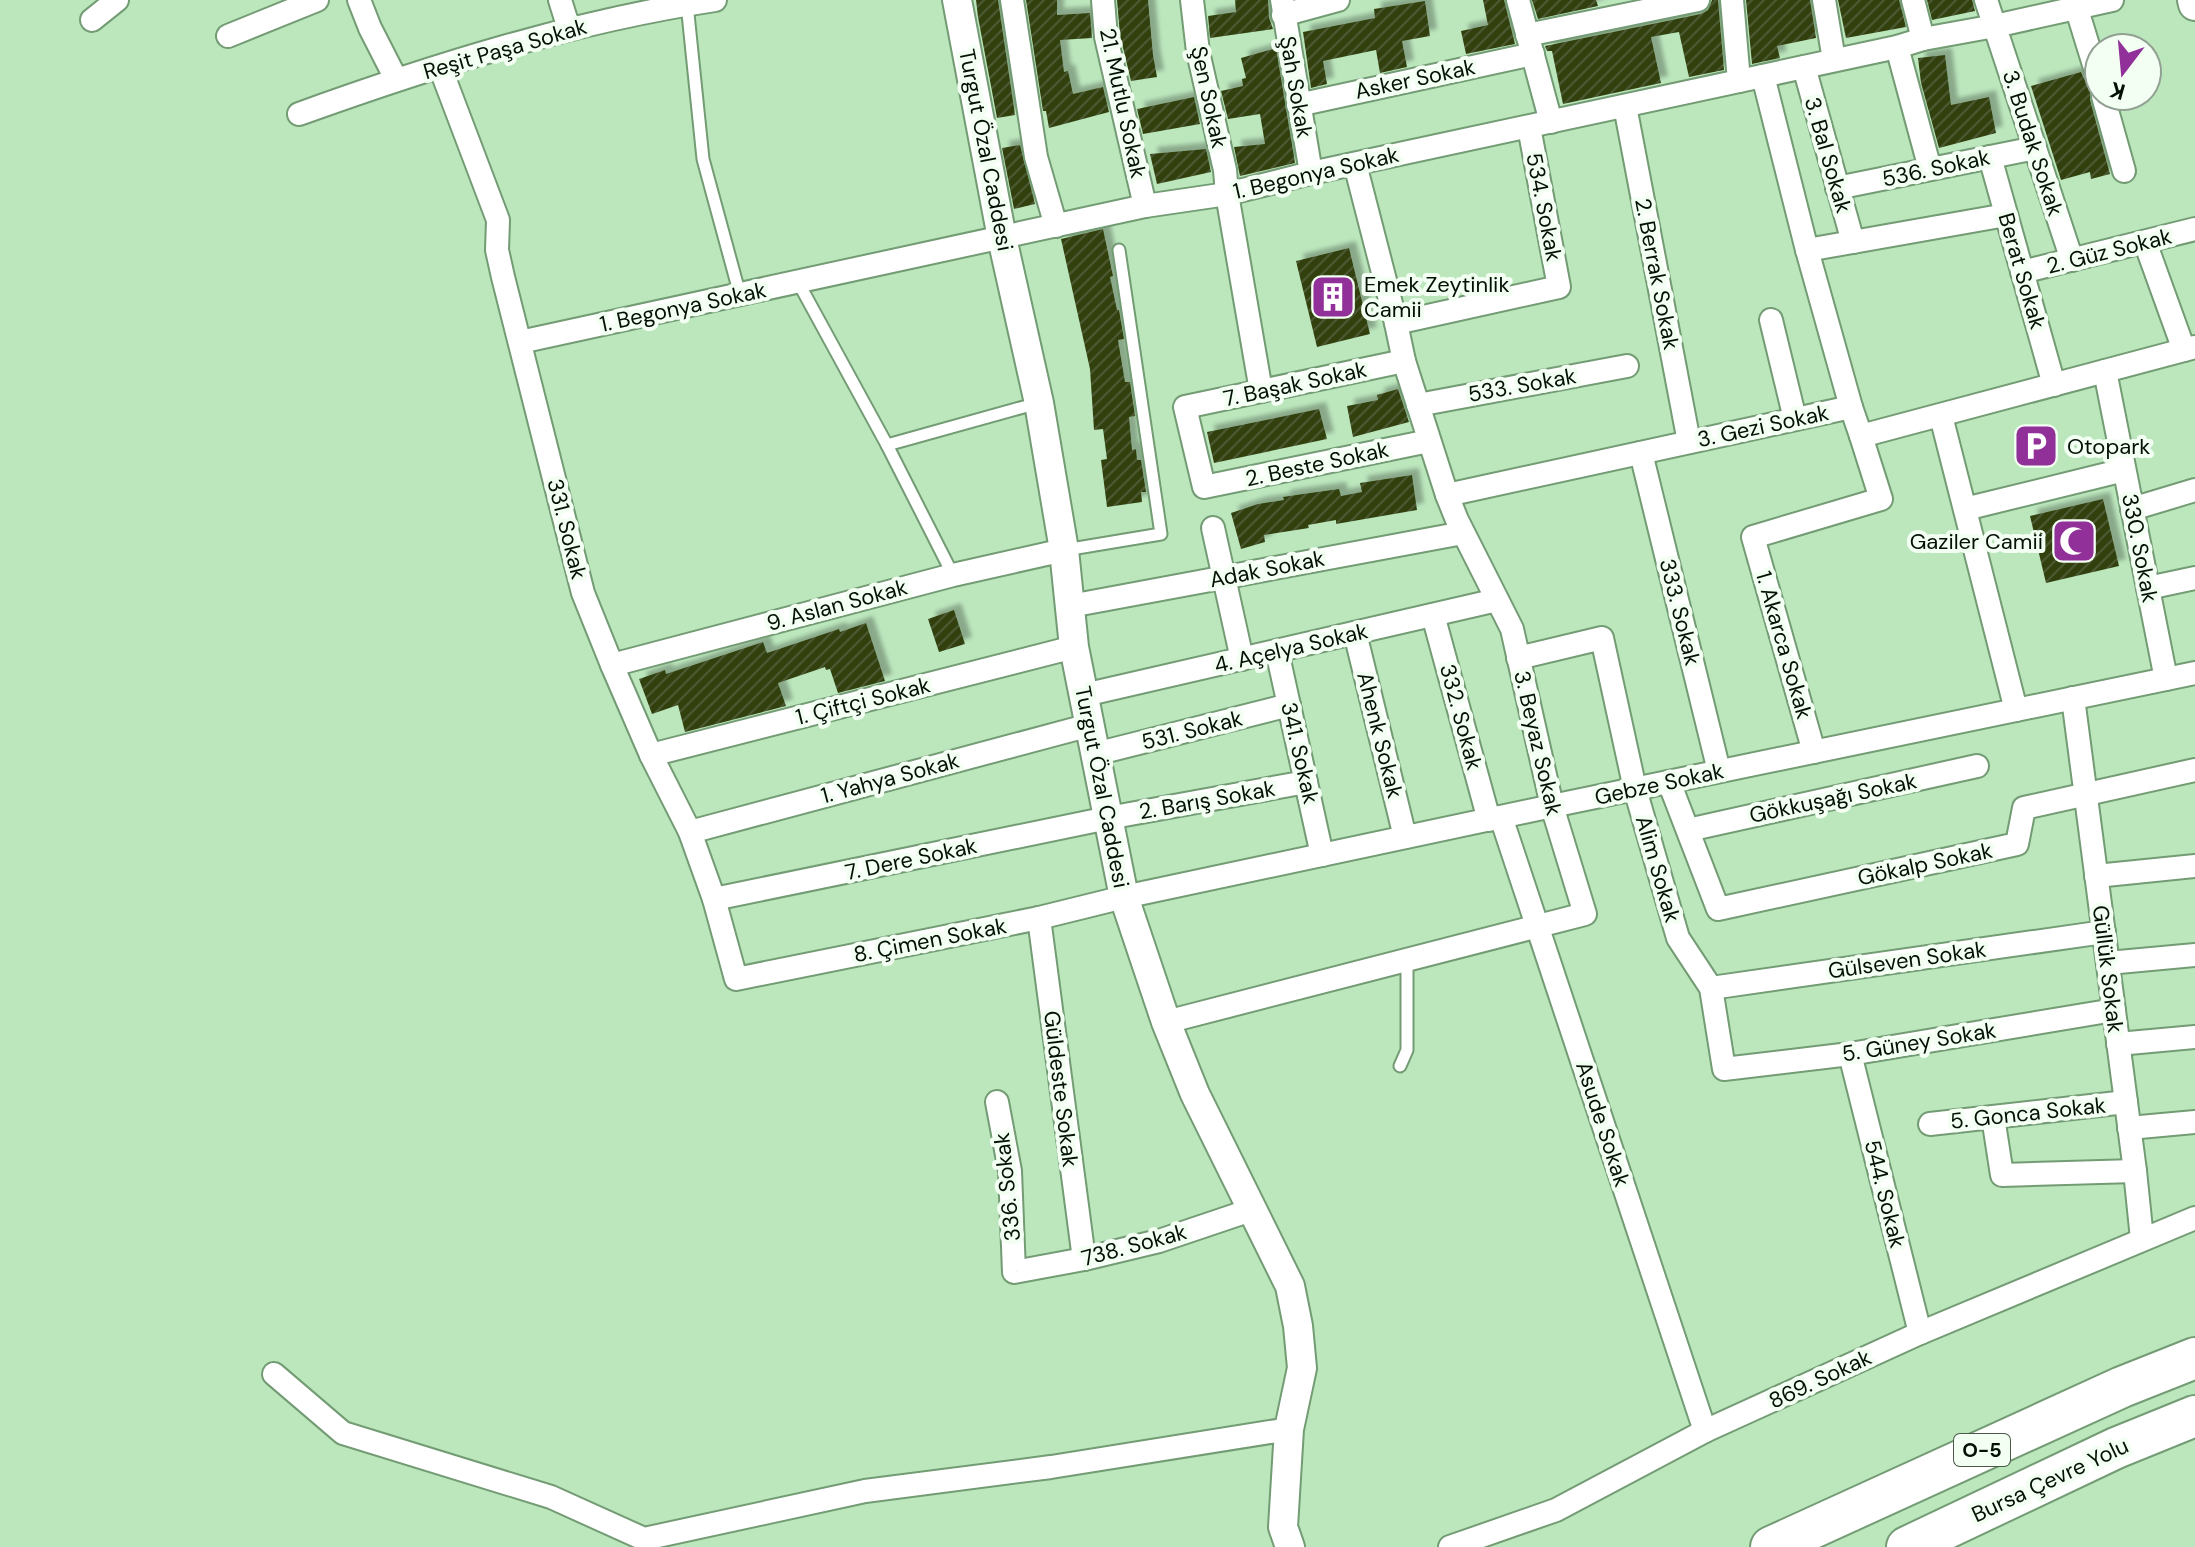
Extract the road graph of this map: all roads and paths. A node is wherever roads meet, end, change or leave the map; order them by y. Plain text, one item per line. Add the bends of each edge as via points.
1 (117, 0) edge
2 (317, 0) edge
3 (359, 0) edge
4 (560, 0) edge
5 (715, 0) edge
6 (957, 0) edge
7 (1012, 0) edge
8 (1103, 0) edge
9 (1192, 0) edge
10 (1338, 0) edge
11 (1518, 0) edge
12 (1698, 0) edge
13 (1732, 0) edge
14 (1824, 0) edge
15 (1913, 0) edge
16 (1986, 0) edge
17 (2112, 0) edge
18 (687, 4) junction
19 (2076, 4) edge
20 (647, 7) edge
21 (1283, 7) edge
22 (92, 20) dead end
23 (1995, 26) junction
24 (569, 29) junction
25 (2084, 32) edge
26 (228, 36) dead end
27 (1923, 39) junction
28 (1530, 45) junction
29 (1897, 47) junction
30 (1834, 60) junction
31 (440, 67) junction
32 (1804, 67) junction
33 (1763, 76) junction
34 (396, 79) junction
35 (1739, 81) junction
36 (1298, 105) junction
37 (1625, 106) junction
38 (2107, 112) edge
39 (299, 114) dead end
40 (1540, 124) junction
41 (2035, 148) junction
42 (1990, 157) junction
43 (1355, 164) junction
44 (1930, 169) junction
45 (2124, 171) dead end
46 (1311, 173) junction
47 (1837, 188) junction
48 (1227, 194) junction
49 (1145, 206) junction
50 (2006, 215) junction
51 (1056, 226) junction
52 (2195, 229) edge
53 (1002, 238) junction
54 (1853, 242) junction
55 (2145, 242) junction
56 (1119, 250) dead end
57 (1807, 250) junction
58 (2072, 260) junction
59 (2022, 272) junction
60 (798, 282) junction
61 (740, 295) junction
62 (1771, 320) dead end
63 (1396, 323) junction
64 (520, 342) junction
65 (2190, 348) edge
66 (1404, 361) junction
67 (1627, 366) dead end
68 (2105, 371) junction
69 (2054, 385) junction
70 (1261, 391) junction
71 (1039, 403) junction
72 (1418, 405) junction
73 (1851, 407) junction
74 (1941, 416) junction
75 (1795, 419) junction
76 (1861, 436) junction
77 (1429, 441) junction
78 (1689, 442) junction
79 (887, 445) junction
80 (1641, 453) junction
81 (2124, 470) junction
82 (1204, 487) joint
83 (2195, 490) edge
84 (1447, 495) junction
85 (1965, 509) junction
86 (2132, 509) junction
87 (1213, 528) dead end
88 (1463, 533) junction
89 (1064, 550) junction
90 (953, 575) junction
91 (1223, 578) junction
92 (2195, 578) edge
93 (2148, 588) junction
94 (1497, 600) junction
95 (1070, 606) junction
96 (1433, 615) junction
97 (1355, 633) junction
98 (1074, 647) junction
99 (1277, 651) junction
100 (1518, 658) junction
101 (1242, 659) junction
102 (612, 665) junction
103 (2195, 673) edge
104 (2166, 679) junction
105 (1084, 695) junction
106 (2073, 698) junction
107 (1289, 705) junction
108 (2016, 710) junction
109 (1090, 725) junction
110 (1814, 752) junction
111 (1095, 754) junction
112 (651, 755) junction
113 (1977, 766) dead end
114 (2195, 770) edge
115 (1719, 771) junction
116 (1306, 782) junction
117 (1669, 782) junction
118 (1635, 789) junction
119 (2085, 794) junction
120 (1552, 806) junction
121 (1108, 818) junction
122 (1495, 818) junction
123 (1688, 830) junction
124 (690, 832) junction
125 (1405, 837) junction
126 (1322, 855) junction
127 (2195, 866) edge
128 (2096, 876) junction
129 (1124, 897) junction
130 (714, 899) junction
131 (1039, 918) junction
132 (1538, 926) junction
133 (2104, 932) junction
134 (2195, 955) edge
135 (1407, 960) junction
136 (2108, 963) junction
137 (736, 979) joint
138 (1711, 988) junction
139 (2114, 1010) junction
140 (1166, 1022) junction
141 (2195, 1037) edge
142 (2118, 1044) junction
143 (1850, 1054) junction
144 (1400, 1066) dead end
145 (997, 1102) dead end
146 (2126, 1102) junction
147 (1993, 1117) junction
148 (2195, 1122) edge
149 (1930, 1124) dead end
150 (2129, 1128) junction
151 (2135, 1171) junction
152 (1251, 1210) junction
153 (2195, 1218) edge
154 (2142, 1239) junction
155 (1084, 1259) junction
156 (1014, 1272) joint
157 (1920, 1333) junction
158 (2195, 1358) edge
159 (274, 1374) dead end
160 (2195, 1416) edge
161 (1289, 1429) junction
162 (1705, 1431) junction
163 (1290, 1547) edge
164 (1450, 1547) edge
165 (1771, 1547) edge
166 (1907, 1547) edge

1 - 22 street
2 - 26 street
3 - 34 street
4 - 24 street
5 - 18 street, Reşit Paşa Sokak
6 - 53 street, Turgut Özal Caddesi
7 - 51 street via 1036,157
8 - 49 street, 21. Mutlu Sokak via 1106,37
9 - 48 street, Şen Sokak
10 - 21 street
11 - 28 street, 534. Sokak
12 - 28 street, Asker Sokak
13 - 35 street
14 - 30 street
15 - 27 street
16 - 23 street, 3. Budak Sokak
17 - 19 street, 1. Begonya Sokak
18 - 20 street, Reşit Paşa Sokak
18 - 61 lane via 703,159
19 - 23 street, 1. Begonya Sokak
19 - 25 street
20 - 24 street, Reşit Paşa Sokak
21 - 36 street, Şah Sokak
23 - 27 street, 1. Begonya Sokak
23 - 41 street, 3. Budak Sokak
24 - 31 street, Reşit Paşa Sokak
27 - 29 street, 1. Begonya Sokak
28 - 36 street, Asker Sokak
28 - 40 street, 534. Sokak
29 - 30 street, 1. Begonya Sokak
29 - 44 street
30 - 32 street, 1. Begonya Sokak
31 - 34 street, Reşit Paşa Sokak
31 - 64 street, 331. Sokak via 498,220 497,250
32 - 33 street, 1. Begonya Sokak
32 - 47 street, 3. Bal Sokak
33 - 35 street, 1. Begonya Sokak
33 - 57 street
34 - 39 street, Reşit Paşa Sokak
35 - 37 street, 1. Begonya Sokak
36 - 46 street, Şah Sokak
37 - 40 street, 1. Begonya Sokak
37 - 78 street, 2. Berrak Sokak
38 - 45 street
40 - 43 street, 1. Begonya Sokak
40 - 63 street, 534. Sokak via 1559,287
41 - 42 street, 536. Sokak
41 - 58 street, 3. Budak Sokak
42 - 44 street, 536. Sokak
42 - 50 street, Berat Sokak
43 - 46 street, 1. Begonya Sokak
43 - 63 street, 3. Beyaz Sokak
44 - 47 street, 536. Sokak
46 - 48 street, 1. Begonya Sokak
47 - 54 street, 3. Bal Sokak
48 - 49 street, 1. Begonya Sokak
48 - 70 street, Şen Sokak
49 - 51 street, 1. Begonya Sokak
50 - 54 street
50 - 59 street, Berat Sokak
51 - 53 street, 1. Begonya Sokak
52 - 55 street, 2. Güz Sokak
53 - 60 street, 1. Begonya Sokak
53 - 71 street, Turgut Özal Caddesi
54 - 57 street
55 - 58 street, 2. Güz Sokak
55 - 65 street
56 - 89 lane via 1161,534
57 - 73 street
58 - 59 street, 2. Güz Sokak
59 - 69 street, Berat Sokak
60 - 61 street, 1. Begonya Sokak
60 - 79 lane
61 - 64 street, 1. Begonya Sokak
62 - 75 street
63 - 66 street, 3. Beyaz Sokak
64 - 102 street, 331. Sokak via 583,593
65 - 68 street, 3. Gezi Sokak
66 - 70 street, 7. Başak Sokak
66 - 72 street, 3. Beyaz Sokak
67 - 72 street, 533. Sokak
68 - 69 street, 3. Gezi Sokak
68 - 81 street, 330. Sokak
69 - 74 street, 3. Gezi Sokak
70 - 82 street, 7. Başak Sokak via 1185,407
71 - 79 lane
71 - 89 street, Turgut Özal Caddesi
72 - 77 street, 3. Beyaz Sokak
73 - 75 street, 3. Gezi Sokak
73 - 76 street, 3. Gezi Sokak
74 - 76 street, 3. Gezi Sokak
74 - 85 street
75 - 78 street, 3. Gezi Sokak
76 - 110 street, 1. Akarca Sokak via 1881,499 1753,537
77 - 82 street, 2. Beste Sokak
77 - 84 street, 3. Beyaz Sokak
78 - 80 street, 3. Gezi Sokak
79 - 90 lane
80 - 84 street, 3. Gezi Sokak
80 - 115 street, 333. Sokak
81 - 85 street
81 - 86 street, 330. Sokak
83 - 86 street
84 - 88 street, 3. Beyaz Sokak
85 - 108 street
86 - 93 street, 330. Sokak
87 - 91 street
88 - 91 street, Adak Sokak
88 - 94 street, 3. Beyaz Sokak
89 - 90 street, 9. Aslan Sokak
89 - 95 street, Turgut Özal Caddesi
90 - 102 street, 9. Aslan Sokak
91 - 95 street, Adak Sokak
91 - 101 street
92 - 93 street
93 - 104 street, 330. Sokak
94 - 96 street, 4. Açelya Sokak
94 - 100 street, 3. Beyaz Sokak via 1512,629
95 - 98 street, Turgut Özal Caddesi
96 - 97 street, 4. Açelya Sokak
96 - 122 street, 332. Sokak
97 - 99 street, 4. Açelya Sokak
97 - 125 street, Ahenk Sokak
98 - 105 street, Turgut Özal Caddesi
98 - 112 street, 1. Çiftçi Sokak
99 - 101 street, 4. Açelya Sokak
99 - 107 street, 341. Sokak
100 - 118 street, Alim Sokak via 1602,638
100 - 120 street, 3. Beyaz Sokak
101 - 105 street, 4. Açelya Sokak
102 - 112 street, 331. Sokak
103 - 104 street, Gebze Sokak
104 - 106 street, Gebze Sokak
105 - 109 street, Turgut Özal Caddesi
106 - 108 street, Gebze Sokak
106 - 119 street, Güllük Sokak
107 - 111 street, 531. Sokak
107 - 116 street, 341. Sokak
108 - 110 street, Gebze Sokak
109 - 111 street, Turgut Özal Caddesi
109 - 124 street, 1. Yahya Sokak
110 - 115 street, Gebze Sokak
111 - 121 street, Turgut Özal Caddesi
112 - 124 street, 331. Sokak
113 - 123 street, Gökkuşağı Sokak
114 - 119 street, Gökalp Sokak
115 - 117 street, Gebze Sokak
116 - 121 street, 2. Barış Sokak
116 - 126 street, 341. Sokak
117 - 118 street, Gebze Sokak
117 - 123 street
118 - 120 street, Gebze Sokak
118 - 138 street, Alim Sokak via 1678,938
119 - 123 street, Gökalp Sokak via 2024,808 2017,844 1718,909
119 - 128 street, Güllük Sokak
120 - 122 street, Gebze Sokak
120 - 132 street, 3. Beyaz Sokak via 1585,914
121 - 129 street, Turgut Özal Caddesi
121 - 130 street, 7. Dere Sokak
122 - 125 street, Gebze Sokak
122 - 132 street, Asude Sokak
124 - 130 street, 331. Sokak
125 - 126 street, Gebze Sokak
126 - 129 street, Gebze Sokak
127 - 128 street
128 - 133 street, Güllük Sokak
129 - 131 street, 8. Çimen Sokak
129 - 140 street, Turgut Özal Caddesi
130 - 137 street, 331. Sokak
131 - 137 street, 8. Çimen Sokak
131 - 155 street, Güldeste Sokak
132 - 135 street, 3. Beyaz Sokak
132 - 162 street, Asude Sokak
133 - 136 street, Güllük Sokak
133 - 138 street, Gülseven Sokak
134 - 136 street
135 - 140 street, 3. Beyaz Sokak
135 - 144 lane via 1407,1050
136 - 139 street, Güllük Sokak
138 - 143 street, 5. Güney Sokak via 1724,1069
139 - 142 street, Güllük Sokak
139 - 143 street, 5. Güney Sokak
140 - 152 street, Turgut Özal Caddesi
141 - 142 street
142 - 146 street, Güllük Sokak
143 - 157 street, 544. Sokak
145 - 156 street, 336. Sokak via 1010,1171
146 - 147 street, 5. Gonca Sokak
146 - 150 street, Güllük Sokak
147 - 149 street, 5. Gonca Sokak
147 - 151 street via 2002,1175
148 - 150 street
150 - 151 street, Güllük Sokak
151 - 154 street, Güllük Sokak
152 - 155 street, 738. Sokak
152 - 161 street, Turgut Özal Caddesi via 1290,1286 1298,1326 1302,1368
153 - 154 street, 869. Sokak
154 - 157 street, 869. Sokak
155 - 156 street, 738. Sokak
157 - 162 street, 869. Sokak
158 - 165 highway, O-5
159 - 161 street via 343,1433 551,1497 644,1539 865,1491
160 - 166 highway, Bursa Çevre Yolu / O-5
161 - 163 street, Turgut Özal Caddesi via 1283,1527
162 - 164 street, 869. Sokak via 1556,1510

